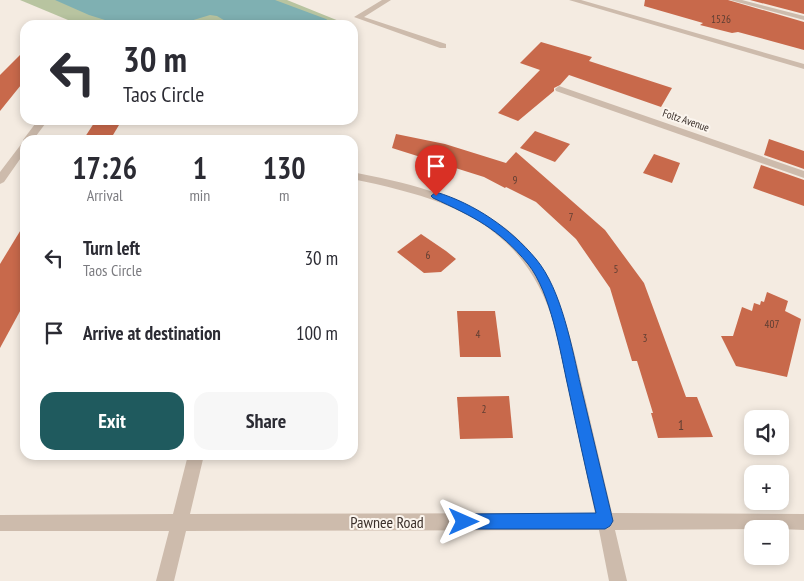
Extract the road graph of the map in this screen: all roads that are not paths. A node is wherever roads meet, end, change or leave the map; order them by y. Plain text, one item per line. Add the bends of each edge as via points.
1 (387, 0) edge
2 (572, 0) edge
3 (734, 0) edge
4 (804, 18) edge
5 (443, 46) dead end
6 (804, 67) edge
7 (559, 89) dead end
8 (20, 151) edge
9 (804, 175) edge
10 (358, 176) edge
11 (0, 180) edge
12 (195, 460) edge
13 (605, 521) junction
14 (180, 522) junction
15 (804, 522) edge
16 (0, 523) edge
17 (165, 581) edge
18 (618, 581) edge

1 - 5 street via 358,17
2 - 6 street
3 - 4 street
7 - 9 street, Foltz Avenue
8 - 11 street
10 - 13 street via 410,188 460,205 502,230 533,263 545,283 561,326
12 - 14 street
13 - 14 street, Pawnee Road
13 - 15 street, Pawnee Road
13 - 18 street
14 - 16 street, Pawnee Road
14 - 17 street

